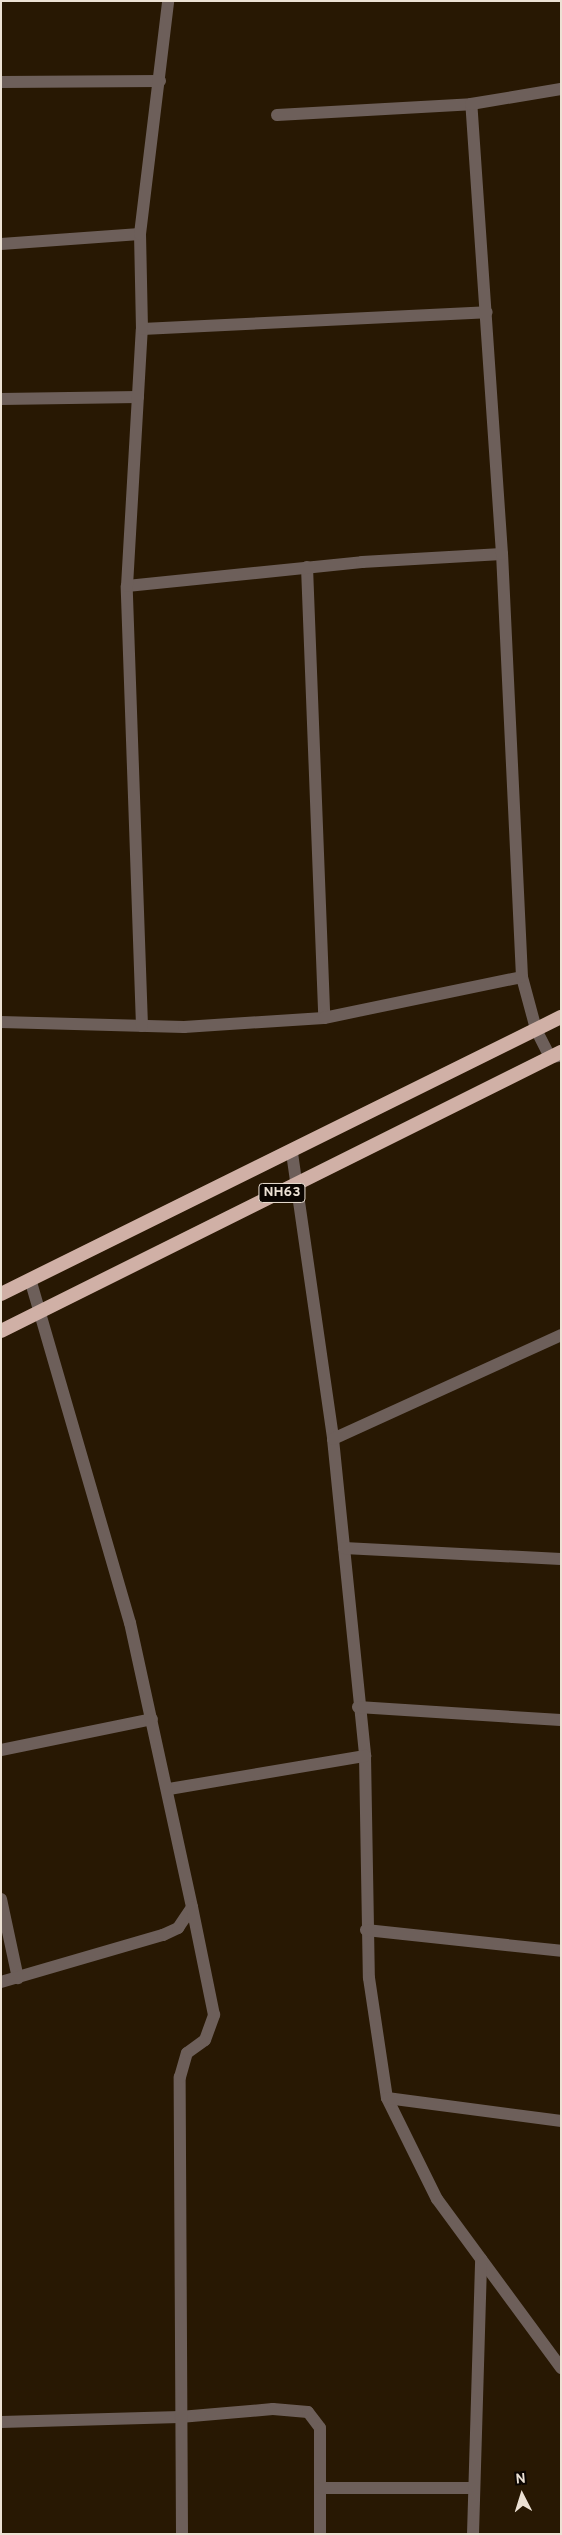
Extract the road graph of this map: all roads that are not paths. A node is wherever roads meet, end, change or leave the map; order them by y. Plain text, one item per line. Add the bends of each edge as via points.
1 (168, 1) edge
2 (160, 81) junction
3 (1, 82) edge
4 (561, 89) edge
5 (471, 104) junction
6 (277, 115) dead end
7 (140, 234) junction
8 (1, 244) edge
9 (487, 312) junction
10 (142, 329) junction
11 (138, 396) junction
12 (1, 399) edge
13 (502, 554) junction
14 (307, 567) junction
15 (127, 586) junction
16 (522, 977) junction
17 (561, 1017) edge
18 (324, 1018) junction
19 (1, 1022) edge
20 (142, 1026) junction
21 (536, 1029) junction
22 (557, 1055) edge
23 (292, 1153) junction
24 (299, 1184) junction
25 (30, 1279) junction
26 (1, 1294) edge
27 (41, 1312) junction
28 (1, 1331) edge
29 (561, 1335) edge
30 (334, 1439) junction
31 (344, 1548) junction
32 (561, 1559) edge
33 (358, 1707) junction
34 (152, 1719) junction
35 (561, 1720) edge
36 (1, 1750) edge
37 (365, 1756) junction
38 (169, 1789) junction
39 (1, 1899) edge
40 (192, 1907) junction
41 (366, 1930) junction
42 (561, 1951) edge
43 (18, 1978) junction
44 (1, 1982) edge
45 (387, 2098) junction
46 (561, 2121) edge
47 (480, 2259) junction
48 (561, 2368) edge
49 (180, 2417) junction
50 (1, 2422) edge
51 (320, 2488) junction
52 (473, 2488) junction
53 (182, 2534) edge
54 (320, 2534) edge
55 (473, 2534) edge

1 - 2 street
2 - 3 street
2 - 7 street
4 - 5 street
5 - 6 street
5 - 9 street
7 - 8 street
7 - 10 street
9 - 10 street
9 - 13 street
10 - 11 street
11 - 12 street
11 - 15 street
13 - 14 street
13 - 16 street
14 - 15 street
14 - 18 street
15 - 20 street
16 - 18 street
16 - 21 street
17 - 21 highway, NH63
18 - 20 street
19 - 20 street
21 - 22 street
21 - 23 highway, NH63
22 - 24 highway, NH63
23 - 24 street
23 - 25 highway, NH63
24 - 27 highway, NH63
24 - 30 street
25 - 26 highway, NH63
25 - 27 street
27 - 28 highway, NH63
27 - 34 street via 130,1622
29 - 30 street
30 - 31 street
31 - 32 street
31 - 33 street
33 - 35 street
33 - 37 street
34 - 36 street
34 - 38 street
37 - 38 street
37 - 41 street
38 - 40 street
39 - 43 street
40 - 43 street via 178,1928 163,1935
40 - 49 street via 214,2015 205,2040 187,2053 180,2077
41 - 42 street
41 - 45 street
43 - 44 street
45 - 46 street
45 - 47 street via 436,2199
47 - 48 street
47 - 52 street
49 - 50 street
49 - 51 street via 273,2409 308,2412 320,2428
49 - 53 street
51 - 52 street
51 - 54 street
52 - 55 street

